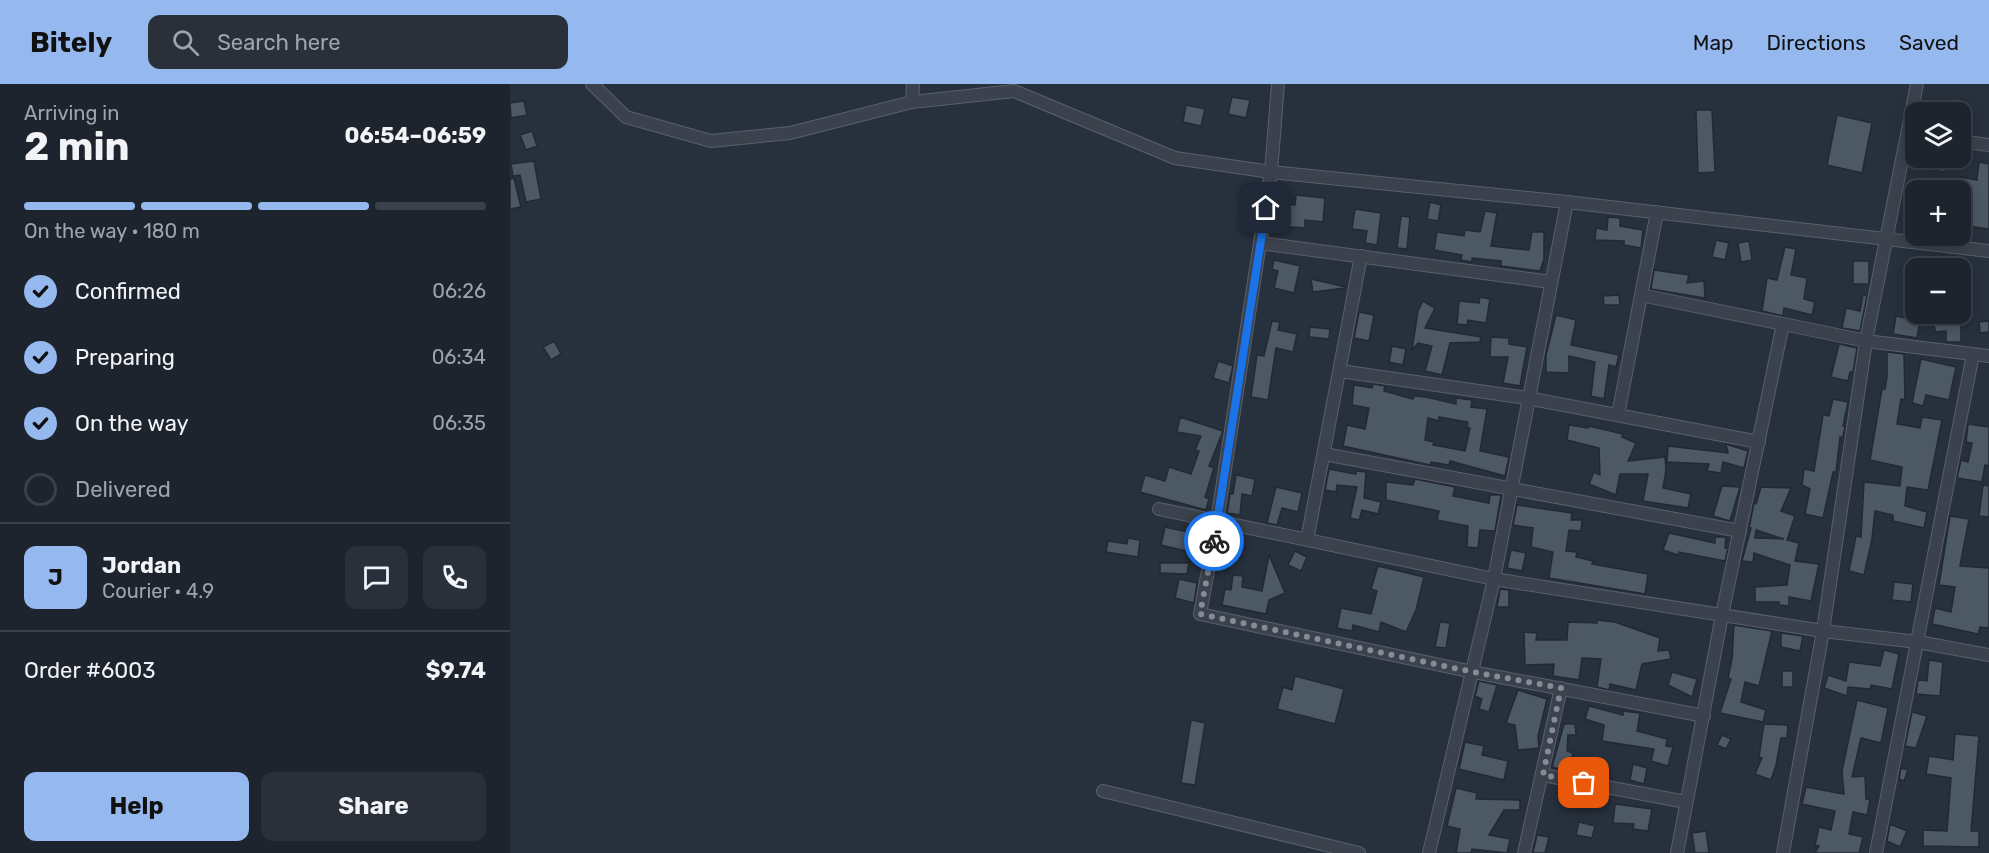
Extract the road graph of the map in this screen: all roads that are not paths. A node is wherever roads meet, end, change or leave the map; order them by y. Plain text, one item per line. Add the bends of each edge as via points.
1 (592, 84) edge
2 (913, 84) edge
3 (1278, 84) edge
4 (1917, 84) edge
5 (912, 102) junction
6 (1915, 102) edge
7 (1971, 143) edge
8 (1989, 145) edge
9 (1905, 160) edge
10 (1271, 172) junction
11 (1567, 202) junction
12 (1657, 212) junction
13 (1886, 239) junction
14 (1260, 243) junction
15 (1989, 252) edge
16 (1361, 256) junction
17 (1551, 282) junction
18 (1641, 295) junction
19 (1783, 324) junction
20 (1866, 341) junction
21 (1973, 354) junction
22 (1989, 356) edge
23 (1340, 371) junction
24 (1527, 398) junction
25 (1618, 415) junction
26 (1759, 442) junction
27 (1324, 454) junction
28 (1510, 490) junction
29 (1159, 509) dead end
30 (1217, 521) junction
31 (1740, 531) junction
32 (1307, 540) junction
33 (1494, 579) junction
34 (1722, 615) junction
35 (1822, 631) junction
36 (1918, 642) junction
37 (1989, 655) edge
38 (1473, 672) junction
39 (1561, 688) junction
40 (1704, 716) junction
41 (1543, 775) junction
42 (1103, 791) dead end
43 (1686, 802) junction
44 (1359, 853) edge
45 (1428, 853) edge
46 (1524, 853) edge
47 (1677, 853) edge
48 (1783, 853) edge
49 (1876, 853) edge

1 - 5 street via 626,117 711,141 790,133
2 - 5 street
3 - 10 street
4 - 6 street
5 - 10 street via 1014,91 1175,158
7 - 8 street
9 - 13 street
10 - 11 street
10 - 14 street
11 - 12 street
11 - 17 street
12 - 13 street
12 - 18 street
13 - 15 street
13 - 20 street
14 - 16 street
14 - 30 street
16 - 17 street
16 - 23 street
17 - 24 street
18 - 19 street
18 - 25 street
19 - 20 street
19 - 26 street
20 - 21 street
20 - 35 street
21 - 22 street
21 - 36 street
23 - 24 street
23 - 27 street
24 - 25 street
24 - 28 street
25 - 26 street
26 - 31 street
27 - 28 street
27 - 32 street
28 - 31 street
28 - 33 street
29 - 30 street
30 - 32 street
30 - 38 street via 1200,614
31 - 34 street
32 - 33 street
33 - 34 street
33 - 38 street
34 - 35 street
34 - 40 street
35 - 36 street
35 - 48 street
36 - 37 street
36 - 49 street
38 - 39 street
38 - 45 street
39 - 40 street
39 - 41 street
40 - 43 street
41 - 43 street
41 - 46 street
42 - 44 street
43 - 47 street

